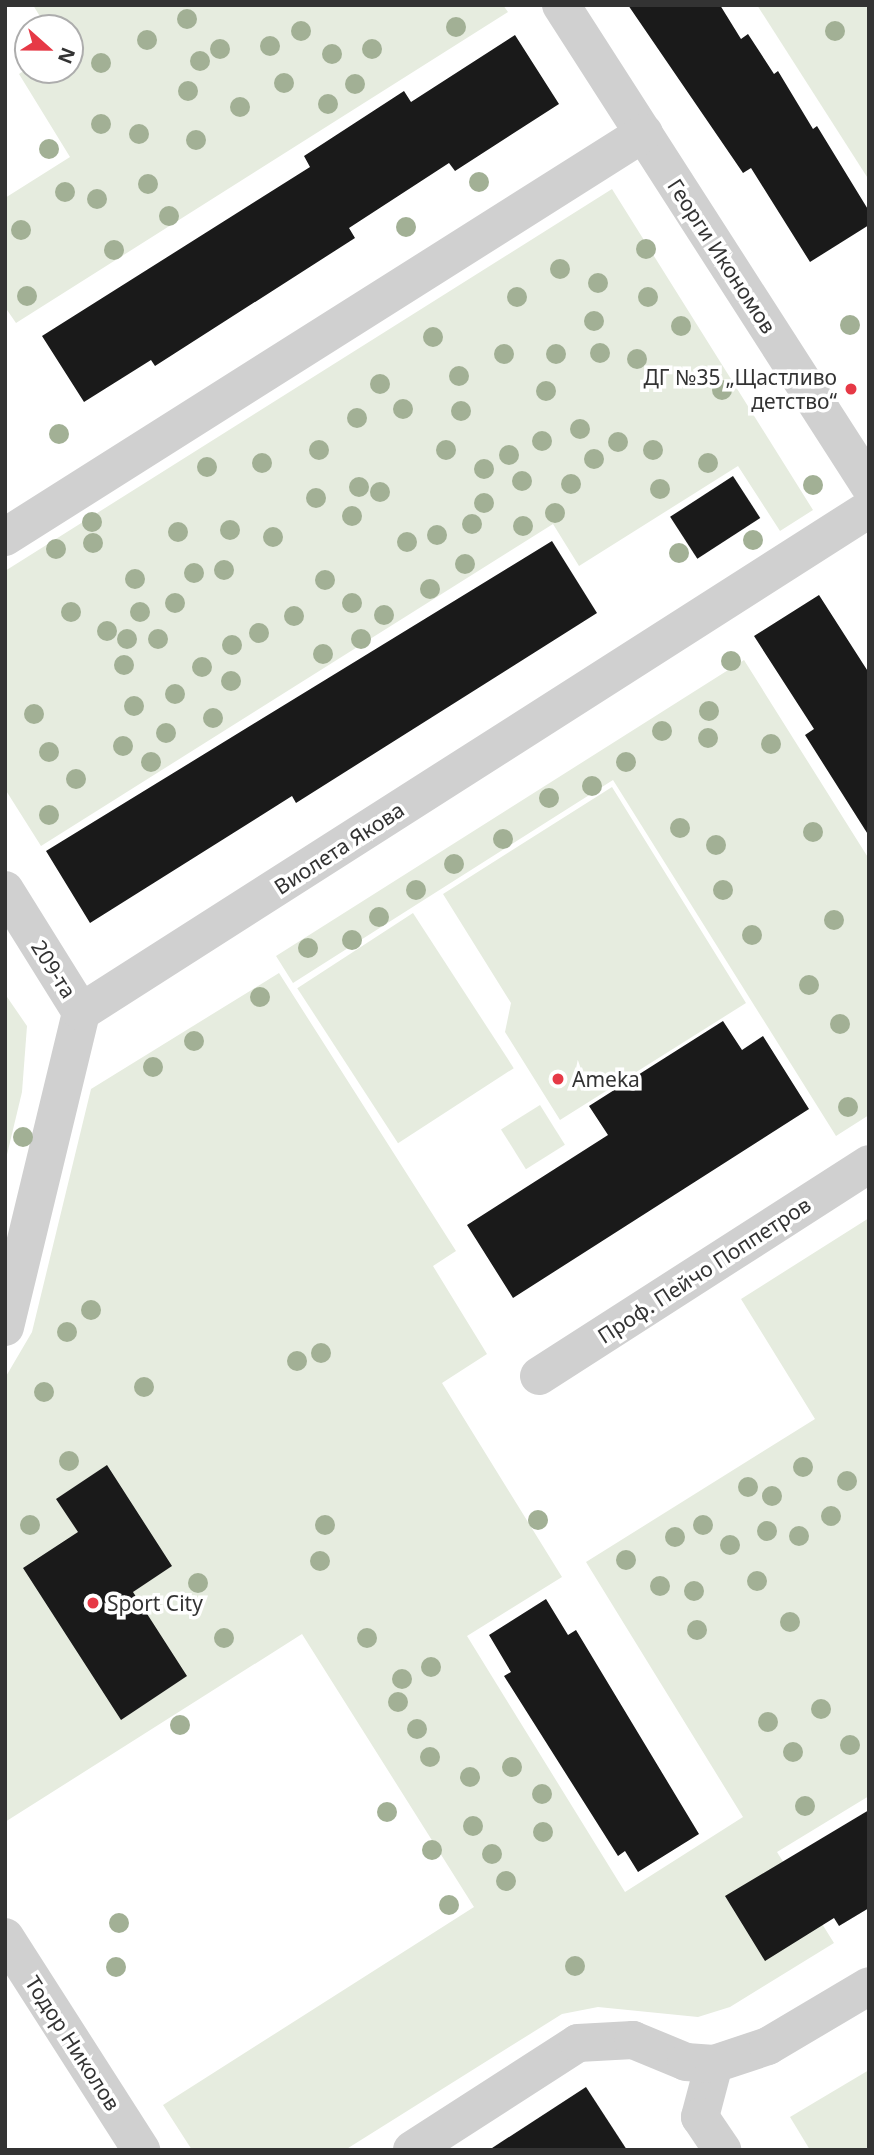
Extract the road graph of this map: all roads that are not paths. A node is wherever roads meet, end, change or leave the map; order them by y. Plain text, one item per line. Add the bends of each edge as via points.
1 (561, 5) edge
2 (643, 133) junction
3 (869, 485) edge
4 (869, 509) edge
5 (5, 537) edge
6 (5, 890) edge
7 (81, 1012) junction
8 (869, 1164) edge
9 (5, 1327) edge
10 (539, 1376) dead end
11 (5, 1937) edge
12 (869, 1986) edge
13 (714, 2064) junction
14 (141, 2150) edge
15 (412, 2150) edge
16 (722, 2150) edge

1 - 2 street, Георги Икономов
2 - 3 street, Георги Икономов
2 - 5 street
4 - 7 street, Виолета Якова
6 - 7 street, 209-та
7 - 9 street
8 - 10 street, Проф. Пейчо Поппетров
11 - 14 street, Тодор Николов
12 - 13 street via 768,2046
13 - 15 street via 686,2062 633,2040 578,2043
13 - 16 street via 700,2117

